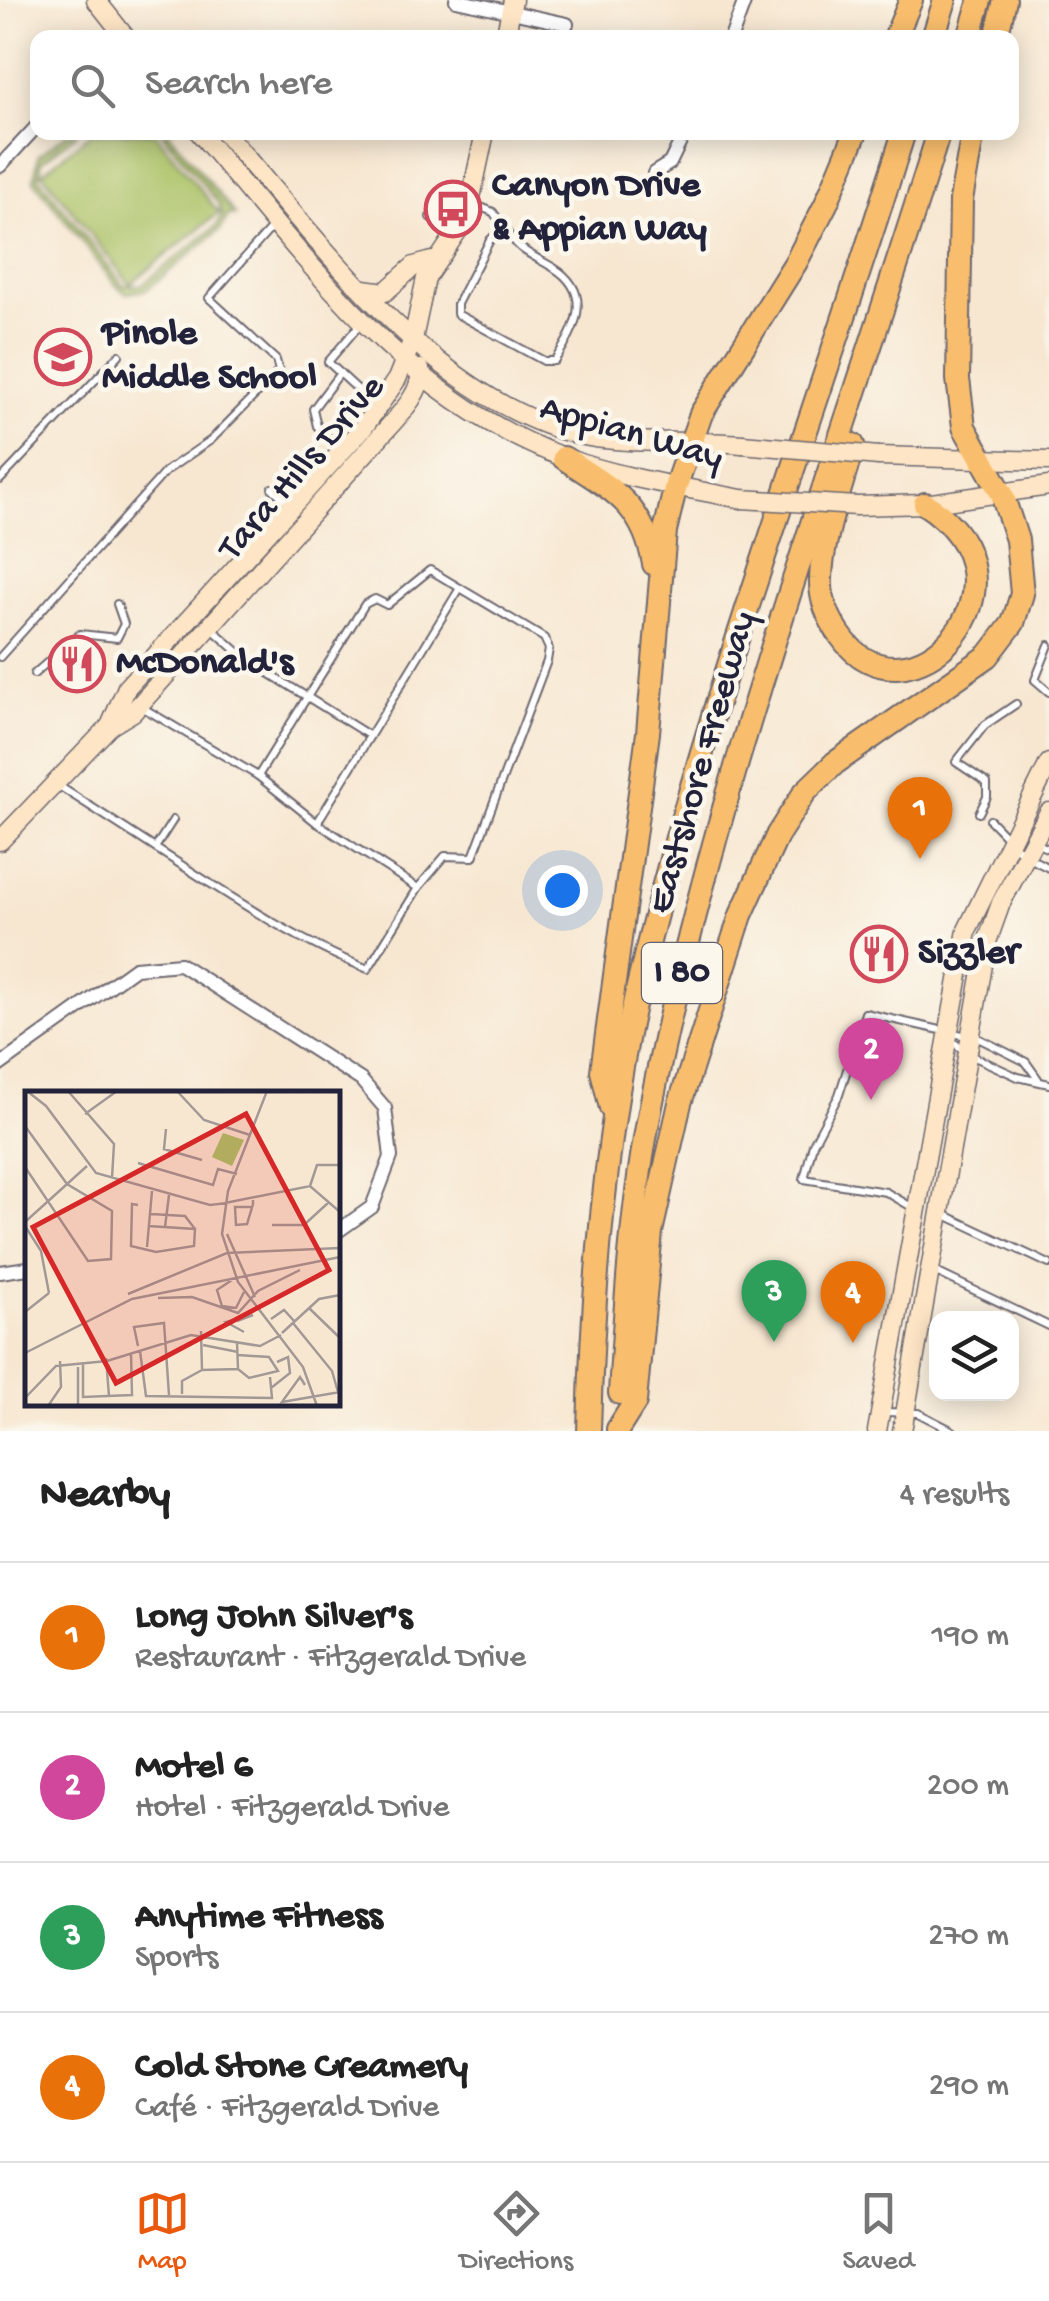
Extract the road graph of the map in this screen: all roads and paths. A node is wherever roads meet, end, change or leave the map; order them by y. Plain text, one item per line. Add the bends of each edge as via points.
1 (96, 0) edge
2 (456, 0) edge
3 (745, 0) edge
4 (911, 0) edge
5 (945, 0) edge
6 (980, 0) edge
7 (1005, 0) edge
8 (511, 5) edge
9 (567, 24) dead end
10 (122, 30) edge
11 (506, 30) edge
12 (734, 30) edge
13 (899, 30) edge
14 (936, 30) edge
15 (971, 30) edge
16 (998, 30) edge
17 (30, 133) edge
18 (206, 140) edge
19 (231, 140) edge
20 (483, 140) edge
21 (681, 140) edge
22 (853, 140) edge
23 (901, 140) edge
24 (937, 140) edge
25 (972, 140) edge
26 (0, 166) edge
27 (654, 173) dead end
28 (470, 202) junction
29 (291, 208) junction
30 (430, 216) dead end
31 (275, 224) junction
32 (458, 229) junction
33 (501, 229) junction
34 (432, 261) junction
35 (363, 288) junction
36 (363, 321) junction
37 (878, 328) junction
38 (413, 339) junction
39 (120, 355) dead end
40 (405, 363) junction
41 (340, 372) junction
42 (422, 377) junction
43 (441, 390) junction
44 (374, 414) junction
45 (396, 416) junction
46 (691, 439) junction
47 (342, 451) junction
48 (564, 458) junction
49 (982, 460) junction
50 (1049, 460) edge
51 (0, 480) edge
52 (676, 485) junction
53 (1049, 486) edge
54 (272, 488) dead end
55 (1002, 494) junction
56 (925, 504) junction
57 (292, 506) junction
58 (460, 588) junction
59 (116, 604) dead end
60 (660, 618) junction
61 (210, 626) junction
62 (1049, 645) edge
63 (0, 657) edge
64 (34, 674) dead end
65 (1049, 692) edge
66 (306, 698) junction
67 (1016, 704) dead end
68 (138, 705) junction
69 (110, 726) junction
70 (370, 736) junction
71 (1049, 762) edge
72 (258, 776) junction
73 (54, 782) junction
74 (1049, 812) edge
75 (979, 814) dead end
76 (173, 820) dead end
77 (990, 820) dead end
78 (317, 823) junction
79 (1010, 838) junction
80 (0, 841) edge
81 (154, 848) junction
82 (1036, 849) edge
83 (1049, 868) edge
84 (418, 888) junction
85 (945, 1034) junction
86 (967, 1045) junction
87 (0, 1065) edge
88 (1038, 1079) junction
89 (1049, 1084) edge
90 (614, 1118) junction
91 (916, 1210) junction
92 (942, 1213) junction
93 (340, 1230) edge
94 (1049, 1264) edge
95 (25, 1268) edge
96 (932, 1270) junction
97 (0, 1272) edge
98 (1049, 1326) edge
99 (882, 1412) junction
100 (907, 1412) junction
101 (618, 1430) edge
102 (589, 1431) edge
103 (877, 1431) edge
104 (902, 1431) edge
105 (953, 1431) edge

1 - 10 main road
2 - 8 street
3 - 12 street
4 - 13 highway
5 - 14 highway
6 - 15 highway
7 - 16 highway
8 - 9 street
8 - 11 main road
17 - 26 street
18 - 31 main road, Appian Way
19 - 29 main road, Appian Way
20 - 28 main road
21 - 27 street via 670,163
22 - 46 highway via 796,262
23 - 90 highway, Eastshore Freeway / I 80 via 694,786 645,959
24 - 37 highway, Eastshore Freeway / I 80
25 - 49 highway via 961,200 958,379 964,427
28 - 32 main road
28 - 33 lane via 493,212
29 - 31 lane
29 - 35 main road, Appian Way
30 - 32 lane via 441,228
31 - 36 main road, Appian Way
31 - 63 lane via 209,298 276,360 279,371 212,440 166,470
32 - 34 main road
33 - 33 lane via 558,270 581,302 554,361 457,314 456,304
34 - 35 main road via 414,266 385,292
34 - 38 main road
35 - 38 main road, Appian Way
36 - 40 main road, Appian Way
36 - 41 lane via 328,362
37 - 56 highway via 820,579 831,622 860,655 899,666 938,659 965,641 982,616 989,588 973,538
37 - 101 highway, Eastshore Freeway / I 80 via 728,793 686,953 650,1108 628,1267
38 - 40 main road, Tara Hills Drive
38 - 42 main road, Tara Hills Drive
38 - 46 main road, Appian Way via 492,399 540,422 611,440
39 - 51 lane
40 - 42 main road, Appian Way
40 - 44 main road, Tara Hills Drive
41 - 44 lane
41 - 47 lane via 314,409 317,426
42 - 43 main road, Appian Way
42 - 45 main road, Tara Hills Drive
43 - 45 main road
43 - 48 main road, Appian Way
44 - 47 main road, Tara Hills Drive
45 - 61 main road, Tara Hills Drive
46 - 49 main road, Appian Way, bridge
46 - 52 highway
47 - 57 main road, Tara Hills Drive
48 - 52 main road, Appian Way
48 - 60 highway via 619,494 638,515 649,536
49 - 50 main road, Appian Way
49 - 55 highway
52 - 56 main road, Appian Way, bridge via 741,499
52 - 60 highway via 665,531
53 - 55 main road, Appian Way
54 - 57 lane
55 - 56 main road, Appian Way
55 - 101 highway via 1022,573 1013,623 968,673 835,763 805,792 742,915 680,1103 651,1232 635,1402
57 - 69 main road, Tara Hills Drive via 127,687
58 - 66 lane via 430,570 387,605 375,598 365,604
58 - 70 lane
58 - 84 lane via 544,638 549,649 473,857 446,856
59 - 64 lane via 124,624 117,638 80,634
60 - 90 highway via 602,1071
61 - 66 lane
61 - 68 main road, Tara Hills Drive
62 - 65 lane via 1036,680
66 - 70 lane
66 - 72 lane
67 - 75 lane via 985,726 956,762 987,783
68 - 69 main road, Tara Hills Drive
68 - 72 lane
69 - 73 main road, Tara Hills Drive
70 - 78 lane
71 - 79 main road
72 - 78 lane
73 - 80 main road, Tara Hills Drive
73 - 81 lane
74 - 82 main road
76 - 81 lane
77 - 79 lane
78 - 84 lane
79 - 82 lane
79 - 82 lane
79 - 85 main road via 969,922
81 - 84 lane via 310,944 368,969
82 - 83 lane
82 - 86 main road via 987,942
85 - 86 lane
85 - 86 lane
85 - 91 main road
85 - 91 lane via 865,1012 804,1179 886,1192
86 - 88 lane via 1018,1077
86 - 88 lane via 1026,1062
86 - 92 main road
87 - 93 street via 135,968 180,964 362,1080 385,1108 391,1156 372,1207
88 - 89 lane
90 - 102 highway, Eastshore Freeway / I 80 via 590,1355
91 - 99 main road
92 - 94 lane
92 - 96 main road
95 - 97 street
96 - 98 lane
96 - 100 main road
99 - 100 lane
99 - 103 main road
100 - 104 main road
100 - 105 lane

